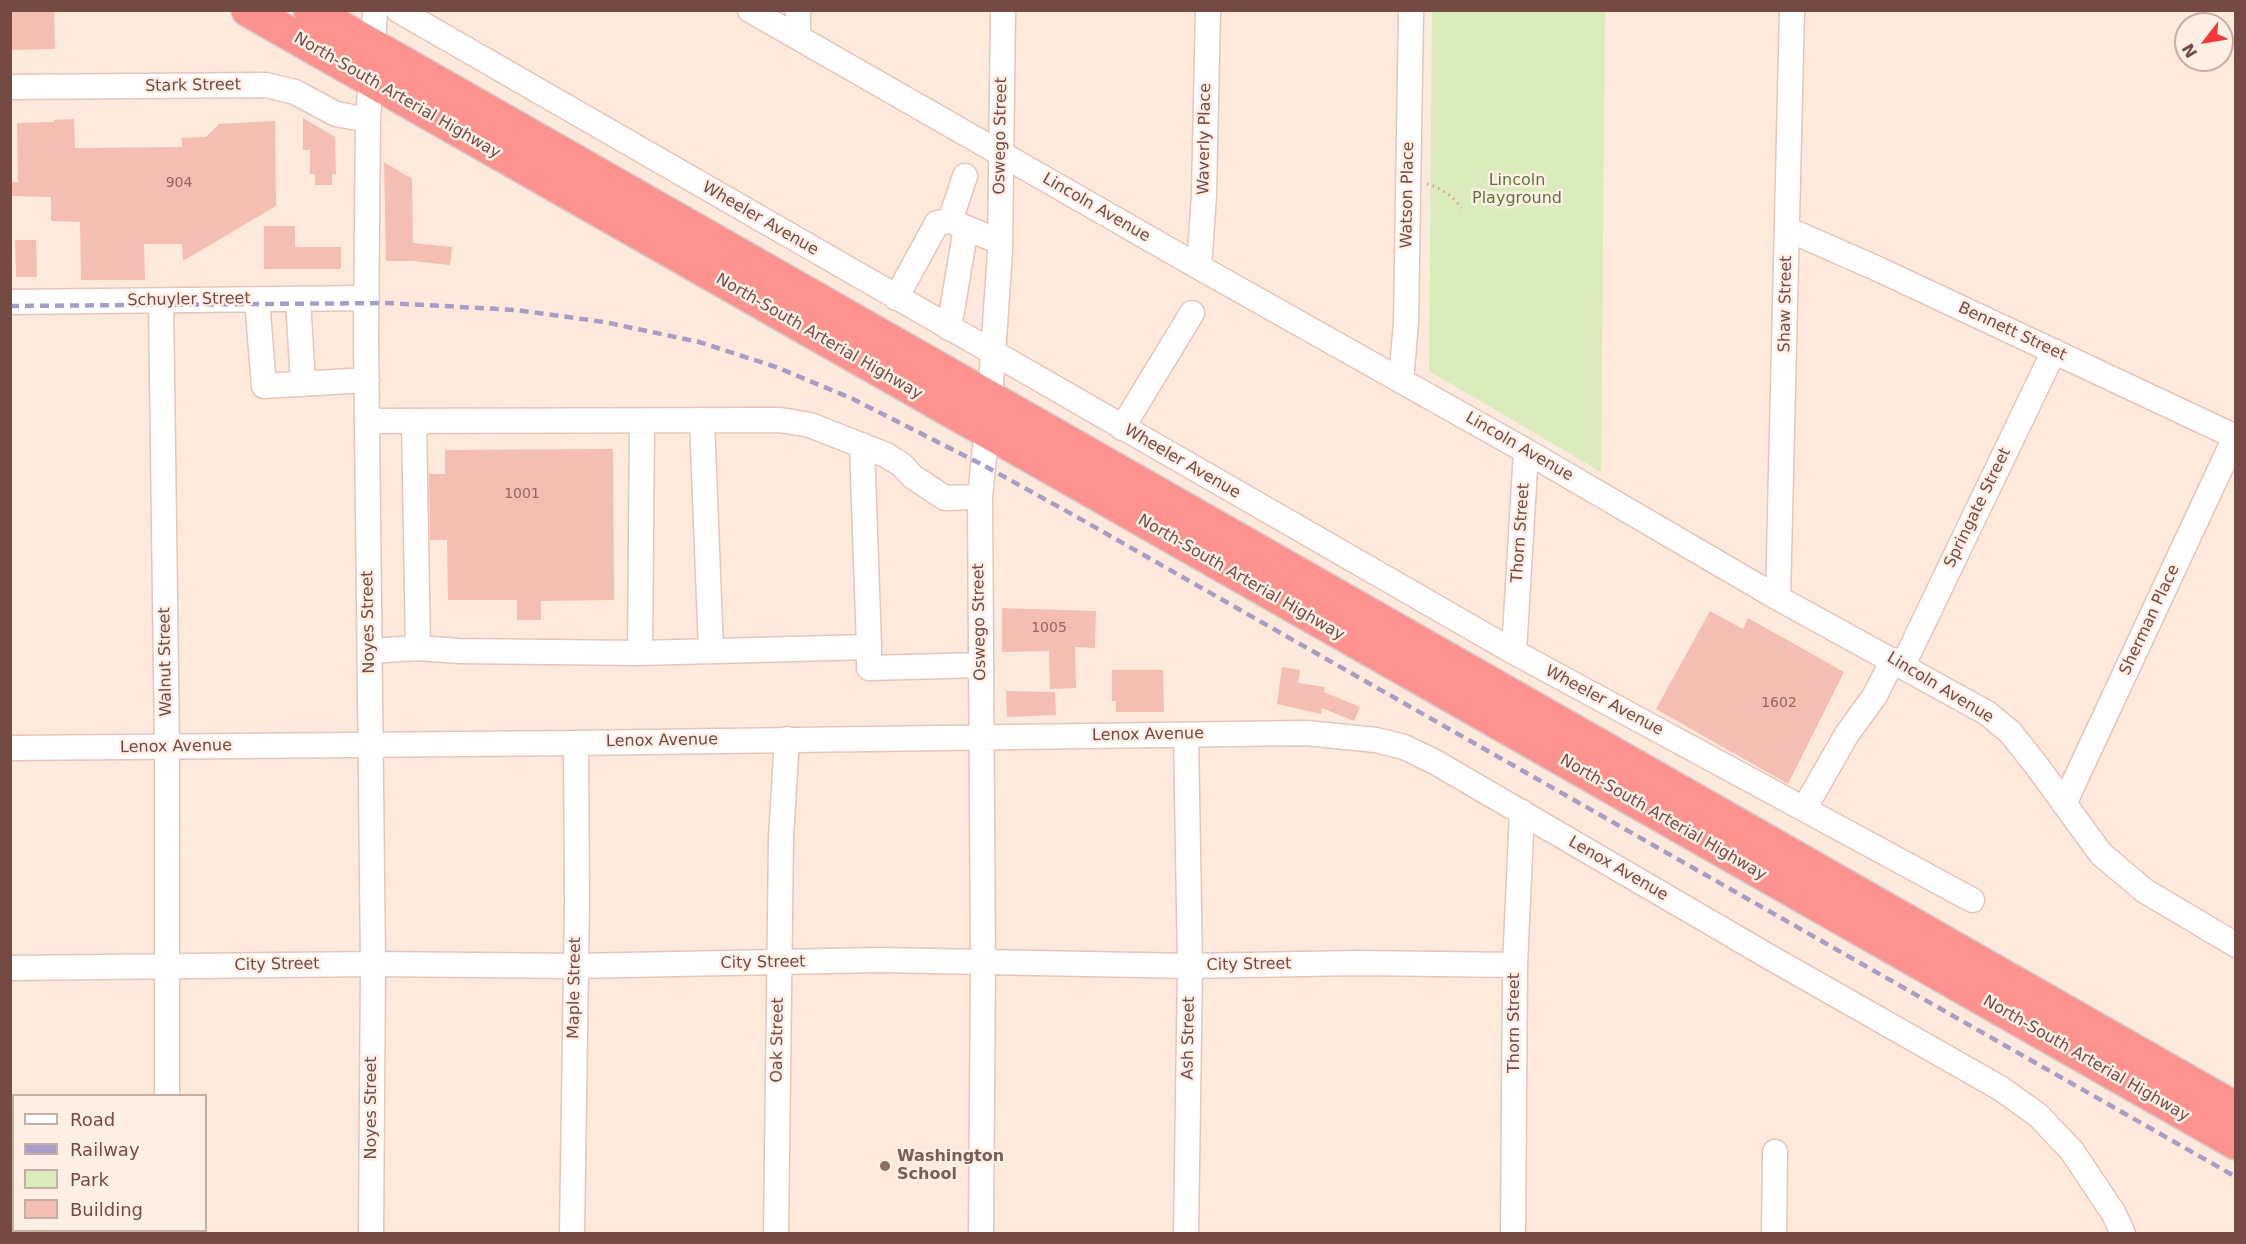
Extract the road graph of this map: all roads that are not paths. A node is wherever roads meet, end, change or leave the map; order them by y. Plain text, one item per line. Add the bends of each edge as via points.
1 (248, 10) edge
2 (310, 10) edge
3 (375, 10) edge
4 (398, 10) edge
5 (750, 10) edge
6 (798, 10) edge
7 (1003, 10) edge
8 (1208, 10) edge
9 (1411, 10) edge
10 (1791, 10) edge
11 (798, 37) junction
12 (373, 47) junction
13 (370, 81) junction
14 (10, 87) edge
15 (368, 120) junction
16 (1001, 153) junction
17 (965, 176) dead end
18 (958, 224) junction
19 (1787, 229) junction
20 (1000, 242) junction
21 (1199, 267) junction
22 (367, 298) junction
23 (896, 298) junction
24 (298, 299) junction
25 (257, 300) junction
26 (161, 301) junction
27 (10, 302) edge
28 (1192, 314) dead end
29 (949, 328) junction
30 (2054, 351) junction
31 (993, 354) junction
32 (367, 380) junction
33 (1401, 380) junction
34 (303, 384) junction
35 (990, 398) junction
36 (702, 420) junction
37 (367, 421) junction
38 (642, 421) junction
39 (414, 422) junction
40 (1122, 428) junction
41 (987, 433) junction
42 (2235, 436) edge
43 (862, 445) junction
44 (1526, 450) junction
45 (980, 497) junction
46 (1778, 598) junction
47 (869, 647) junction
48 (418, 648) junction
49 (370, 651) junction
50 (711, 651) junction
51 (1514, 652) junction
52 (640, 653) junction
53 (1898, 663) junction
54 (981, 665) junction
55 (1186, 735) junction
56 (982, 736) junction
57 (787, 739) junction
58 (576, 743) junction
59 (371, 744) junction
60 (167, 747) junction
61 (10, 748) edge
62 (2064, 804) junction
63 (1804, 809) junction
64 (1522, 812) junction
65 (1972, 900) dead end
66 (2235, 945) edge
67 (779, 963) junction
68 (984, 963) junction
69 (373, 964) junction
70 (1515, 965) junction
71 (575, 966) junction
72 (1190, 966) junction
73 (168, 967) junction
74 (10, 968) edge
75 (167, 1094) edge
76 (2235, 1109) edge
77 (2235, 1143) edge
78 (1775, 1152) dead end
79 (371, 1233) edge
80 (572, 1233) edge
81 (776, 1233) edge
82 (981, 1233) edge
83 (1186, 1233) edge
84 (1513, 1233) edge
85 (1774, 1233) edge
86 (2123, 1233) edge

1 - 13 highway, North-South Arterial Highway
2 - 12 highway, North-South Arterial Highway
3 - 12 street, Noyes Street
4 - 23 street, Wheeler Avenue
5 - 11 street, Lincoln Avenue
6 - 11 street
7 - 16 street, Oswego Street
8 - 21 street, Waverly Place
9 - 33 street, Watson Place via 1406,323
10 - 19 street, Shaw Street
11 - 16 street, Lincoln Avenue
12 - 13 street, Noyes Street
12 - 35 highway, North-South Arterial Highway
13 - 15 street, Noyes Street
13 - 41 highway, North-South Arterial Highway
14 - 15 street, Stark Street via 266,86 295,92 336,114
15 - 22 street, Noyes Street
16 - 20 street, Oswego Street
16 - 21 street, Lincoln Avenue
17 - 18 street
18 - 20 street
18 - 23 street via 937,223
18 - 29 street
19 - 30 street, Bennett Street
19 - 46 street, Shaw Street
20 - 31 street, Oswego Street
21 - 33 street, Lincoln Avenue
22 - 24 street, Schuyler Street
22 - 32 street, Noyes Street
23 - 29 street, Wheeler Avenue
24 - 25 street, Schuyler Street
24 - 34 street
25 - 26 street, Schuyler Street
25 - 34 street via 264,386
26 - 27 street, Schuyler Street
26 - 60 street, Walnut Street
28 - 40 street
29 - 31 street, Wheeler Avenue
30 - 42 street, Bennett Street
30 - 53 street, Springate Street
31 - 35 street, Oswego Street
31 - 40 street, Wheeler Avenue
32 - 34 street
32 - 37 street, Noyes Street
33 - 44 street, Lincoln Avenue
35 - 41 street, Oswego Street
35 - 76 highway, North-South Arterial Highway
36 - 38 street
36 - 43 street via 780,420 810,425
36 - 50 street
37 - 39 street
37 - 49 street, Noyes Street
38 - 39 street
38 - 52 street
39 - 48 street
40 - 51 street, Wheeler Avenue
41 - 45 street, Oswego Street
41 - 77 highway, North-South Arterial Highway
42 - 62 street, Sherman Place
43 - 45 street via 886,454 945,498
43 - 47 street
44 - 46 street, Lincoln Avenue
44 - 51 street, Thorn Street
45 - 54 street, Oswego Street
46 - 53 street, Lincoln Avenue
47 - 50 street
47 - 54 street via 869,668
48 - 49 street
48 - 52 street
49 - 59 street, Noyes Street
50 - 52 street
51 - 63 street, Wheeler Avenue
53 - 62 street, Lincoln Avenue via 1987,713 2010,732
53 - 63 street, Springate Street via 1847,734
54 - 56 street, Oswego Street
55 - 56 street, Lenox Avenue
55 - 64 street, Lenox Avenue via 1306,733 1376,740 1404,747 1435,762
55 - 72 street, Ash Street
56 - 57 street, Lenox Avenue
56 - 68 street, Oswego Street
57 - 58 street, Lenox Avenue
57 - 67 street, Oak Street
58 - 59 street, Lenox Avenue
58 - 71 street, Maple Street
59 - 60 street, Lenox Avenue
59 - 69 street, Noyes Street
60 - 61 street, Lenox Avenue
60 - 73 street, Walnut Street
62 - 66 street, Lincoln Avenue via 2101,854 2145,891
63 - 65 street, Wheeler Avenue
64 - 70 street, Thorn Street
64 - 86 street, Lenox Avenue via 2000,1088 2038,1115 2072,1151
67 - 68 street, City Street
67 - 71 street, City Street
67 - 81 street, Oak Street
68 - 72 street, City Street
68 - 82 street, Oswego Street
69 - 71 street, City Street
69 - 73 street, City Street
69 - 79 street, Noyes Street
70 - 72 street, City Street
70 - 84 street, Thorn Street
71 - 80 street, Maple Street
72 - 83 street, Ash Street
73 - 74 street, City Street
73 - 75 street, Walnut Street
78 - 85 street

